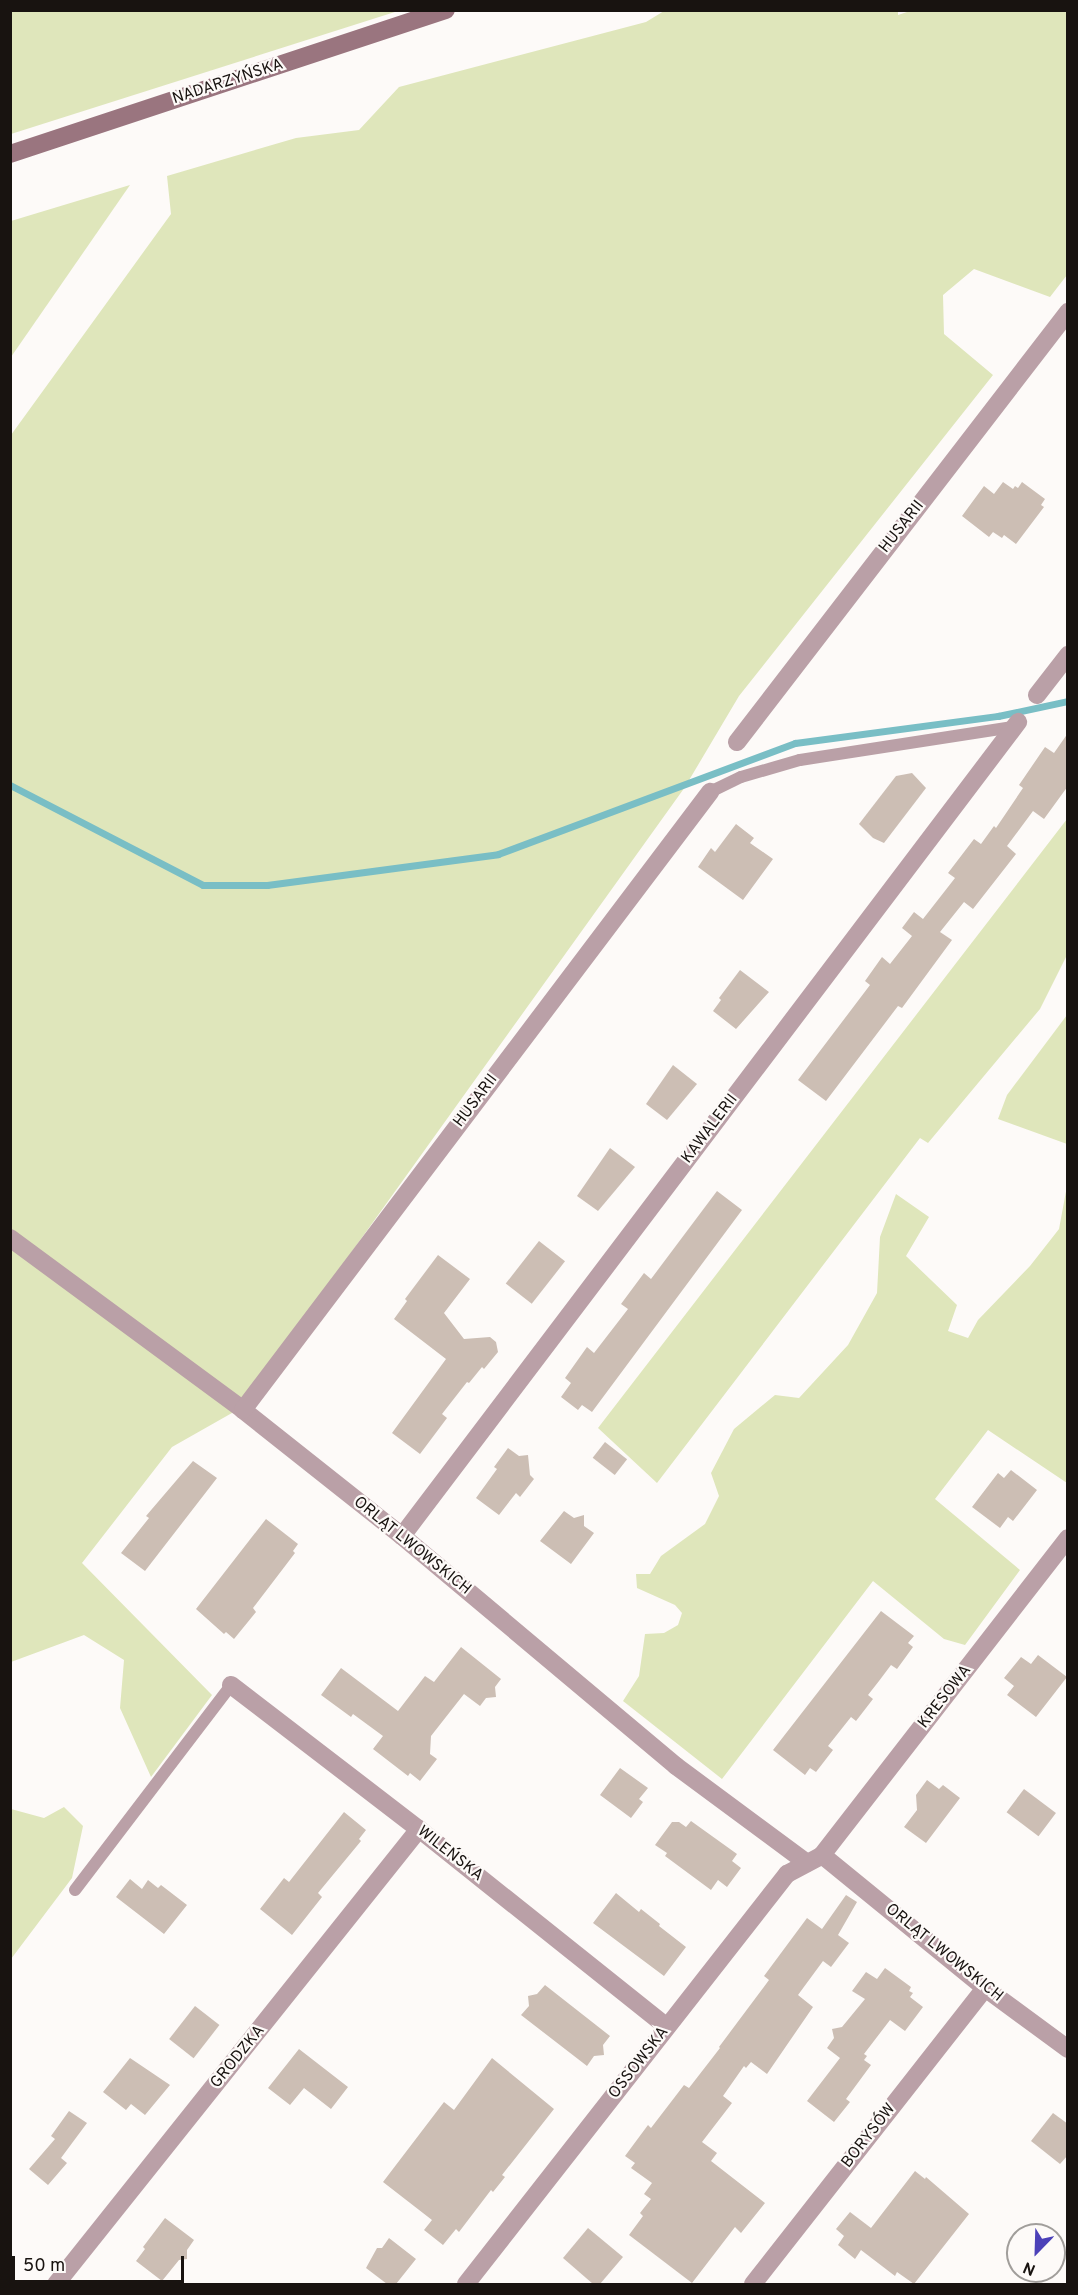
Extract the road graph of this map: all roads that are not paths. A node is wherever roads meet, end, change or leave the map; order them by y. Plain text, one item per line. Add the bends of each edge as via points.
1 (446, 10) edge
2 (10, 154) edge
3 (1068, 312) edge
4 (1068, 655) edge
5 (1037, 695) dead end
6 (1016, 725) joint
7 (737, 742) dead end
8 (710, 792) joint
9 (10, 1238) edge
10 (243, 1410) junction
11 (402, 1536) junction
12 (1068, 1538) edge
13 (231, 1685) joint
14 (419, 1829) junction
15 (815, 1859) junction
16 (75, 1890) dead end
17 (985, 1988) junction
18 (668, 2027) junction
19 (1068, 2049) edge
20 (56, 2284) edge
21 (466, 2284) edge
22 (753, 2284) edge

1 - 2 main road, NADARZYŃSKA
3 - 7 street, HUSARII
4 - 5 street
6 - 8 lane via 800,760 741,777
6 - 11 street, KAWALERII
8 - 10 street, HUSARII
9 - 10 street, ORLĄT LWOWSKICH
10 - 11 street, ORLĄT LWOWSKICH
11 - 15 street, ORLĄT LWOWSKICH via 676,1766
12 - 15 street, KRESOWA
13 - 14 street, WILEŃSKA
13 - 16 lane
14 - 18 street, WILEŃSKA
14 - 20 street, GRODZKA
15 - 17 street, ORLĄT LWOWSKICH
15 - 18 street, OSSOWSKA via 787,1874
17 - 19 street, ORLĄT LWOWSKICH
17 - 22 street, BORYSÓW
18 - 21 street, OSSOWSKA

